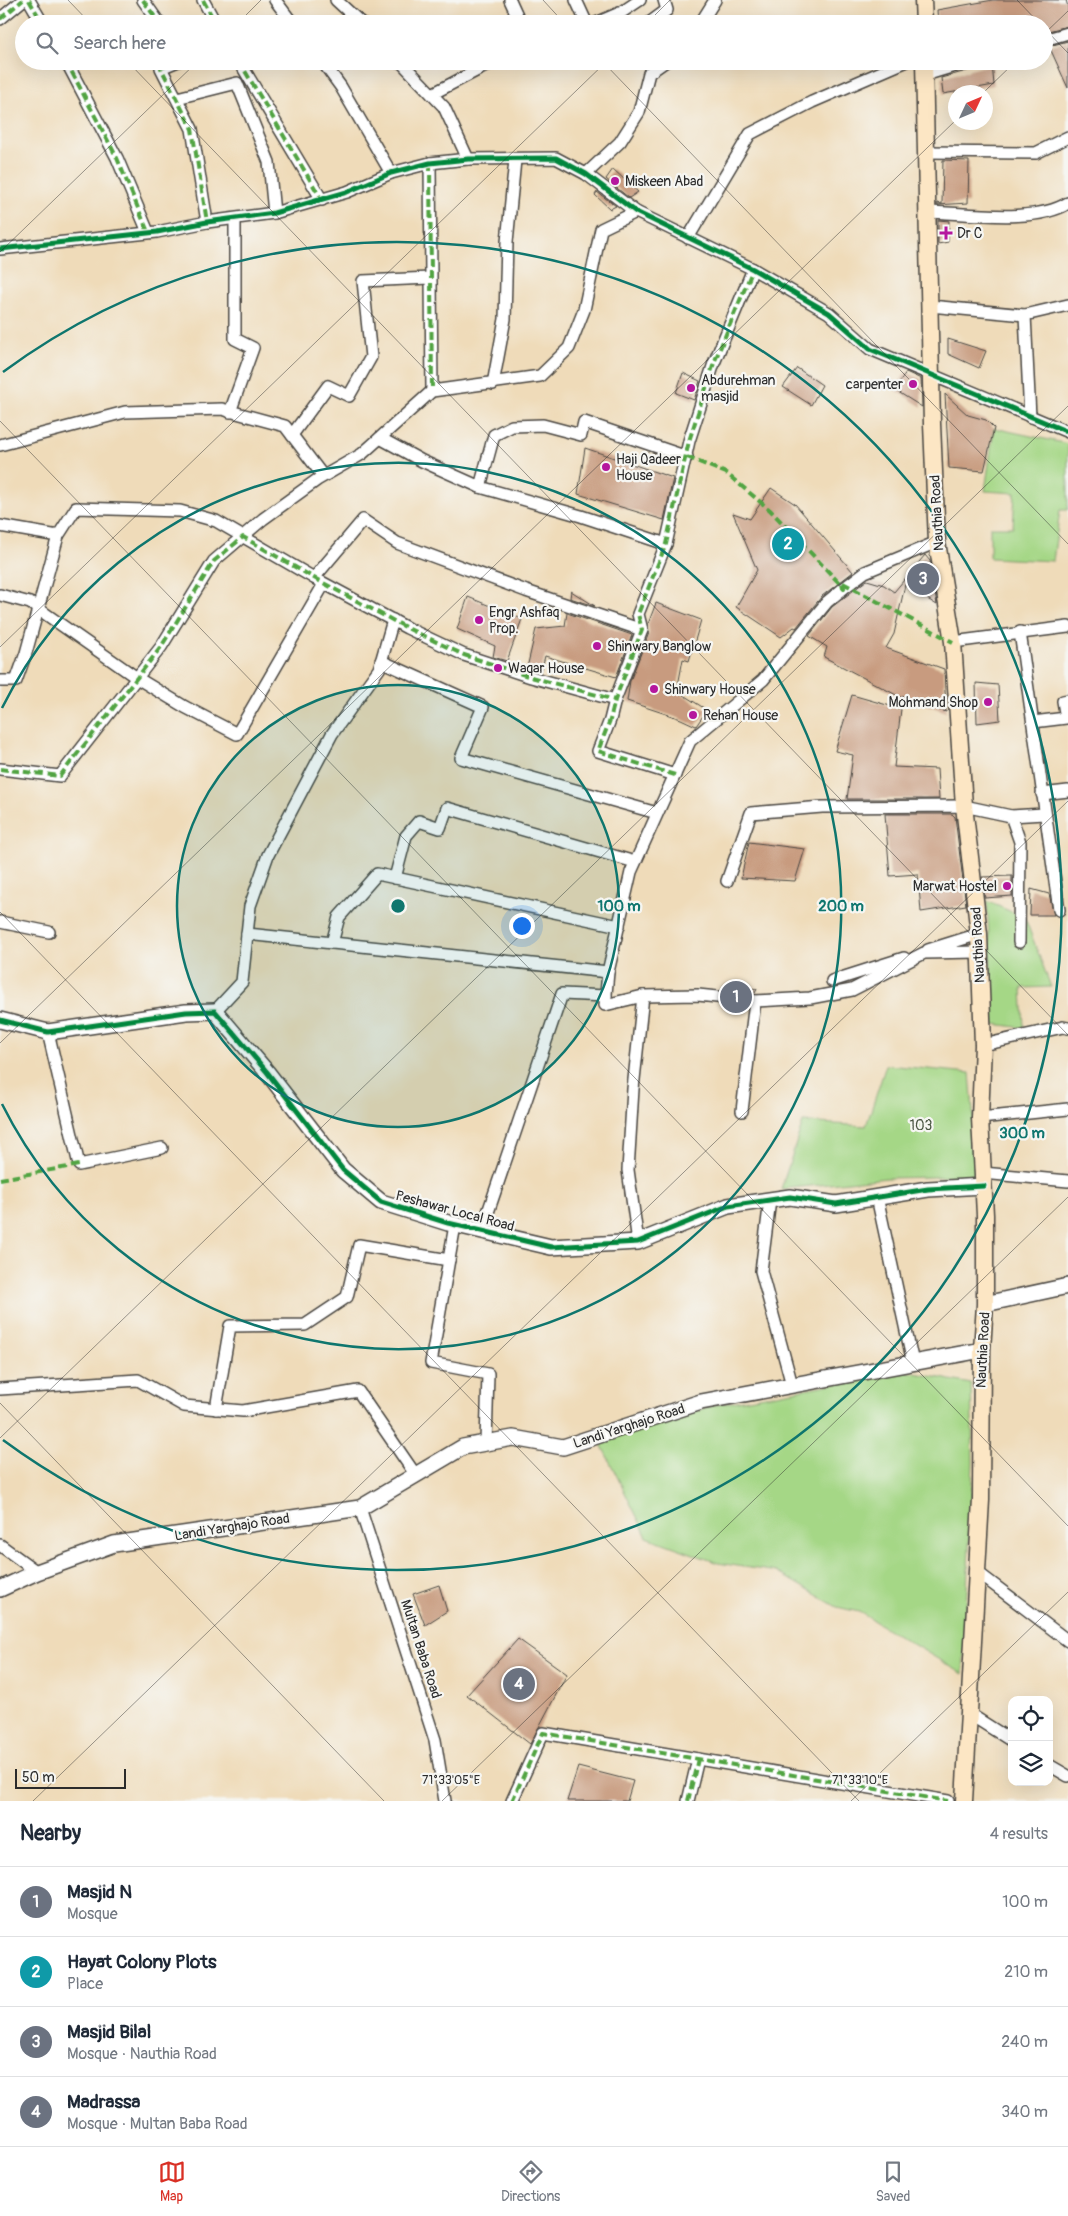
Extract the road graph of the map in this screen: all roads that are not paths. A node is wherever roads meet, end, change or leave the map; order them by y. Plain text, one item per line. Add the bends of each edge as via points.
1 (23, 0) edge
2 (29, 0) edge
3 (143, 0) edge
4 (203, 0) edge
5 (276, 0) edge
6 (336, 0) edge
7 (510, 0) edge
8 (576, 0) edge
9 (640, 0) edge
10 (664, 0) edge
11 (715, 0) edge
12 (923, 0) edge
13 (38, 15) edge
14 (154, 15) edge
15 (211, 15) edge
16 (287, 15) edge
17 (352, 15) edge
18 (517, 15) edge
19 (583, 15) edge
20 (615, 15) edge
21 (660, 15) edge
22 (706, 15) edge
23 (924, 15) edge
24 (0, 19) edge
25 (1068, 33) edge
26 (1053, 37) edge
27 (71, 70) edge
28 (162, 70) edge
29 (244, 70) edge
30 (329, 70) edge
31 (409, 70) edge
32 (478, 70) edge
33 (652, 70) edge
34 (886, 70) edge
35 (925, 70) edge
36 (649, 72) joint
37 (432, 94) junction
38 (177, 98) junction
39 (1068, 137) edge
40 (926, 152) junction
41 (468, 159) junction
42 (515, 160) junction
43 (430, 163) junction
44 (391, 172) junction
45 (586, 174) junction
46 (322, 200) junction
47 (1068, 202) edge
48 (636, 212) junction
49 (928, 212) junction
50 (274, 213) junction
51 (235, 218) junction
52 (208, 222) junction
53 (148, 232) junction
54 (688, 238) junction
55 (0, 249) edge
56 (753, 269) junction
57 (430, 278) junction
58 (1068, 305) edge
59 (930, 306) junction
60 (1025, 315) junction
61 (931, 376) junction
62 (493, 384) junction
63 (432, 391) junction
64 (230, 412) junction
65 (1030, 416) junction
66 (1068, 432) edge
67 (292, 435) junction
68 (380, 438) junction
69 (0, 445) edge
70 (687, 457) junction
71 (323, 476) junction
72 (480, 487) junction
73 (0, 526) edge
74 (58, 536) junction
75 (243, 537) junction
76 (937, 542) junction
77 (666, 544) junction
78 (319, 581) junction
79 (0, 595) edge
80 (38, 609) junction
81 (393, 620) junction
82 (1068, 626) edge
83 (642, 630) junction
84 (1020, 632) junction
85 (953, 642) junction
86 (381, 660) junction
87 (137, 678) junction
88 (0, 681) edge
89 (615, 700) junction
90 (1068, 700) edge
91 (1034, 722) junction
92 (0, 769) edge
93 (675, 775) junction
94 (1068, 792) edge
95 (1042, 794) junction
96 (964, 806) junction
97 (657, 813) junction
98 (1044, 814) junction
99 (1011, 816) junction
100 (635, 862) junction
101 (395, 878) junction
102 (727, 881) dead end
103 (1059, 910) dead end
104 (0, 922) edge
105 (619, 926) junction
106 (49, 932) dead end
107 (247, 934) junction
108 (979, 934) junction
109 (1018, 942) dead end
110 (332, 943) junction
111 (978, 952) junction
112 (608, 972) junction
113 (832, 981) dead end
114 (606, 996) junction
115 (643, 996) junction
116 (755, 1001) junction
117 (215, 1011) junction
118 (0, 1020) edge
119 (1068, 1028) edge
120 (48, 1032) junction
121 (983, 1045) junction
122 (1068, 1109) edge
123 (742, 1111) dead end
124 (980, 1118) junction
125 (162, 1148) dead end
126 (983, 1180) junction
127 (1068, 1181) edge
128 (877, 1197) junction
129 (770, 1200) junction
130 (455, 1225) junction
131 (482, 1230) junction
132 (638, 1242) junction
133 (449, 1260) junction
134 (1068, 1286) edge
135 (986, 1304) junction
136 (982, 1350) junction
137 (913, 1363) junction
138 (792, 1385) junction
139 (0, 1389) edge
140 (216, 1409) junction
141 (486, 1443) junction
142 (415, 1474) junction
143 (360, 1508) junction
144 (0, 1545) edge
145 (37, 1572) junction
146 (977, 1572) junction
147 (0, 1589) edge
148 (1068, 1641) edge
149 (968, 1713) junction
150 (1008, 1738) edge
151 (698, 1759) junction
152 (1053, 1767) edge
153 (1068, 1776) edge
154 (898, 1797) edge
155 (445, 1801) edge
156 (512, 1801) edge
157 (688, 1801) edge
158 (948, 1801) edge
159 (964, 1801) edge

1 - 24 street
2 - 13 street
3 - 14 street
4 - 15 street
5 - 16 street
6 - 17 street
7 - 18 street
8 - 19 street
9 - 20 street
10 - 21 street via 667,10
11 - 22 street
12 - 23 main road
25 - 26 street
27 - 53 street via 117,158
28 - 38 street
29 - 46 street
30 - 44 street
31 - 37 street
32 - 37 street
33 - 36 street
34 - 54 street via 812,102 750,134
35 - 40 main road, Nauthia Road
36 - 45 street via 639,112 620,142
37 - 41 street via 444,106
38 - 50 street via 237,83 269,162
38 - 52 street via 192,129
39 - 40 street via 1036,154
40 - 49 main road, Nauthia Road
41 - 42 street
41 - 43 street
42 - 45 street via 556,158
42 - 62 street via 507,242 505,319
43 - 44 street
43 - 57 street
44 - 46 street
45 - 48 street
46 - 50 street
47 - 49 street via 1058,209 1022,216
48 - 54 street
48 - 62 street via 601,228 584,310 569,348 540,376
49 - 59 main road, Nauthia Road
50 - 51 street
51 - 52 street
51 - 64 street via 234,340 253,348
52 - 53 street
53 - 55 street
54 - 56 street
56 - 61 street via 829,313 870,349
56 - 70 street via 714,362
57 - 63 street
57 - 67 street via 363,281 371,357 349,396 328,386
58 - 60 street
59 - 60 street
59 - 61 main road, Nauthia Road
60 - 65 street
61 - 65 street
61 - 76 main road, Nauthia Road
62 - 63 street
63 - 68 street
64 - 67 street via 285,426
64 - 69 street via 125,412
65 - 66 street
67 - 71 street
68 - 71 street via 362,454
68 - 72 street
70 - 72 street via 584,422 580,435 543,425 512,426 494,435
70 - 77 street
71 - 75 street
72 - 77 street
73 - 74 street
74 - 75 street via 76,508 180,511 216,521
74 - 80 street
75 - 78 street
75 - 87 street via 214,561 161,648
76 - 85 main road, Nauthia Road
76 - 93 street via 865,572 827,602 763,680 690,741
77 - 83 street via 638,614
78 - 81 street
78 - 83 street via 363,520 396,543
78 - 87 street via 237,734
79 - 80 street via 30,603
80 - 87 street
80 - 88 street via 16,681
81 - 86 street
81 - 89 street via 464,655
82 - 84 street
83 - 89 street
84 - 85 street
84 - 91 street
85 - 96 main road, Nauthia Road
86 - 97 street via 483,708 461,758
86 - 107 street via 379,669 332,734 268,855 250,906
87 - 92 street via 60,776
89 - 93 street via 598,751
90 - 91 street via 1063,701 1066,718
91 - 95 street
93 - 97 street
94 - 95 street
95 - 98 street
96 - 99 street
96 - 102 street via 822,807 750,813
96 - 108 main road, Nauthia Road
97 - 100 street
98 - 99 street
98 - 103 street
99 - 109 street via 1020,842
100 - 101 street via 447,808 440,828 419,821 406,836
100 - 105 street
101 - 105 street
101 - 110 street via 377,874 339,917
104 - 106 street
105 - 112 street
107 - 110 street
107 - 117 street via 242,982
108 - 111 main road, Nauthia Road
108 - 113 street
110 - 112 street
111 - 116 street via 924,953 852,990 810,998
111 - 121 main road, Nauthia Road
112 - 114 street
114 - 115 street via 606,1005
114 - 131 street via 562,994
115 - 116 street via 698,995
115 - 132 street via 628,1170
116 - 123 street
117 - 120 street via 186,1012
117 - 130 street, Peshawar Local Road via 343,1170 381,1202
118 - 120 street
119 - 121 street
120 - 125 street via 79,1165
121 - 124 main road, Nauthia Road
122 - 124 street
124 - 126 main road, Nauthia Road
126 - 127 street
126 - 128 street, Peshawar Local Road
126 - 135 main road, Nauthia Road
128 - 129 street, Peshawar Local Road via 836,1204 790,1197
128 - 137 street
129 - 132 street, Peshawar Local Road via 728,1206
129 - 138 street via 761,1271
130 - 131 street, Peshawar Local Road
130 - 133 street
131 - 132 street, Peshawar Local Road via 550,1247
133 - 140 street via 359,1245 347,1297 305,1325 230,1326
133 - 141 street via 431,1363 488,1374
134 - 135 street
135 - 136 main road, Nauthia Road
136 - 137 street, Landi Yarghajo Road
136 - 146 main road, Nauthia Road
137 - 138 street, Landi Yarghajo Road
138 - 141 street, Landi Yarghajo Road via 702,1402 563,1447 513,1438
139 - 140 street via 138,1380 184,1406
140 - 142 street via 243,1411 358,1391
141 - 142 street, Landi Yarghajo Road via 463,1447
142 - 143 street, Landi Yarghajo Road
143 - 145 street, Landi Yarghajo Road via 114,1544
143 - 155 street, Multan Baba Road via 435,1740
144 - 145 street
145 - 147 street, Landi Yarghajo Road
146 - 148 street
146 - 149 main road, Nauthia Road
149 - 150 street
149 - 159 main road, Nauthia Road
151 - 154 street
151 - 156 street via 543,1733
151 - 157 street
152 - 153 street
154 - 158 street

